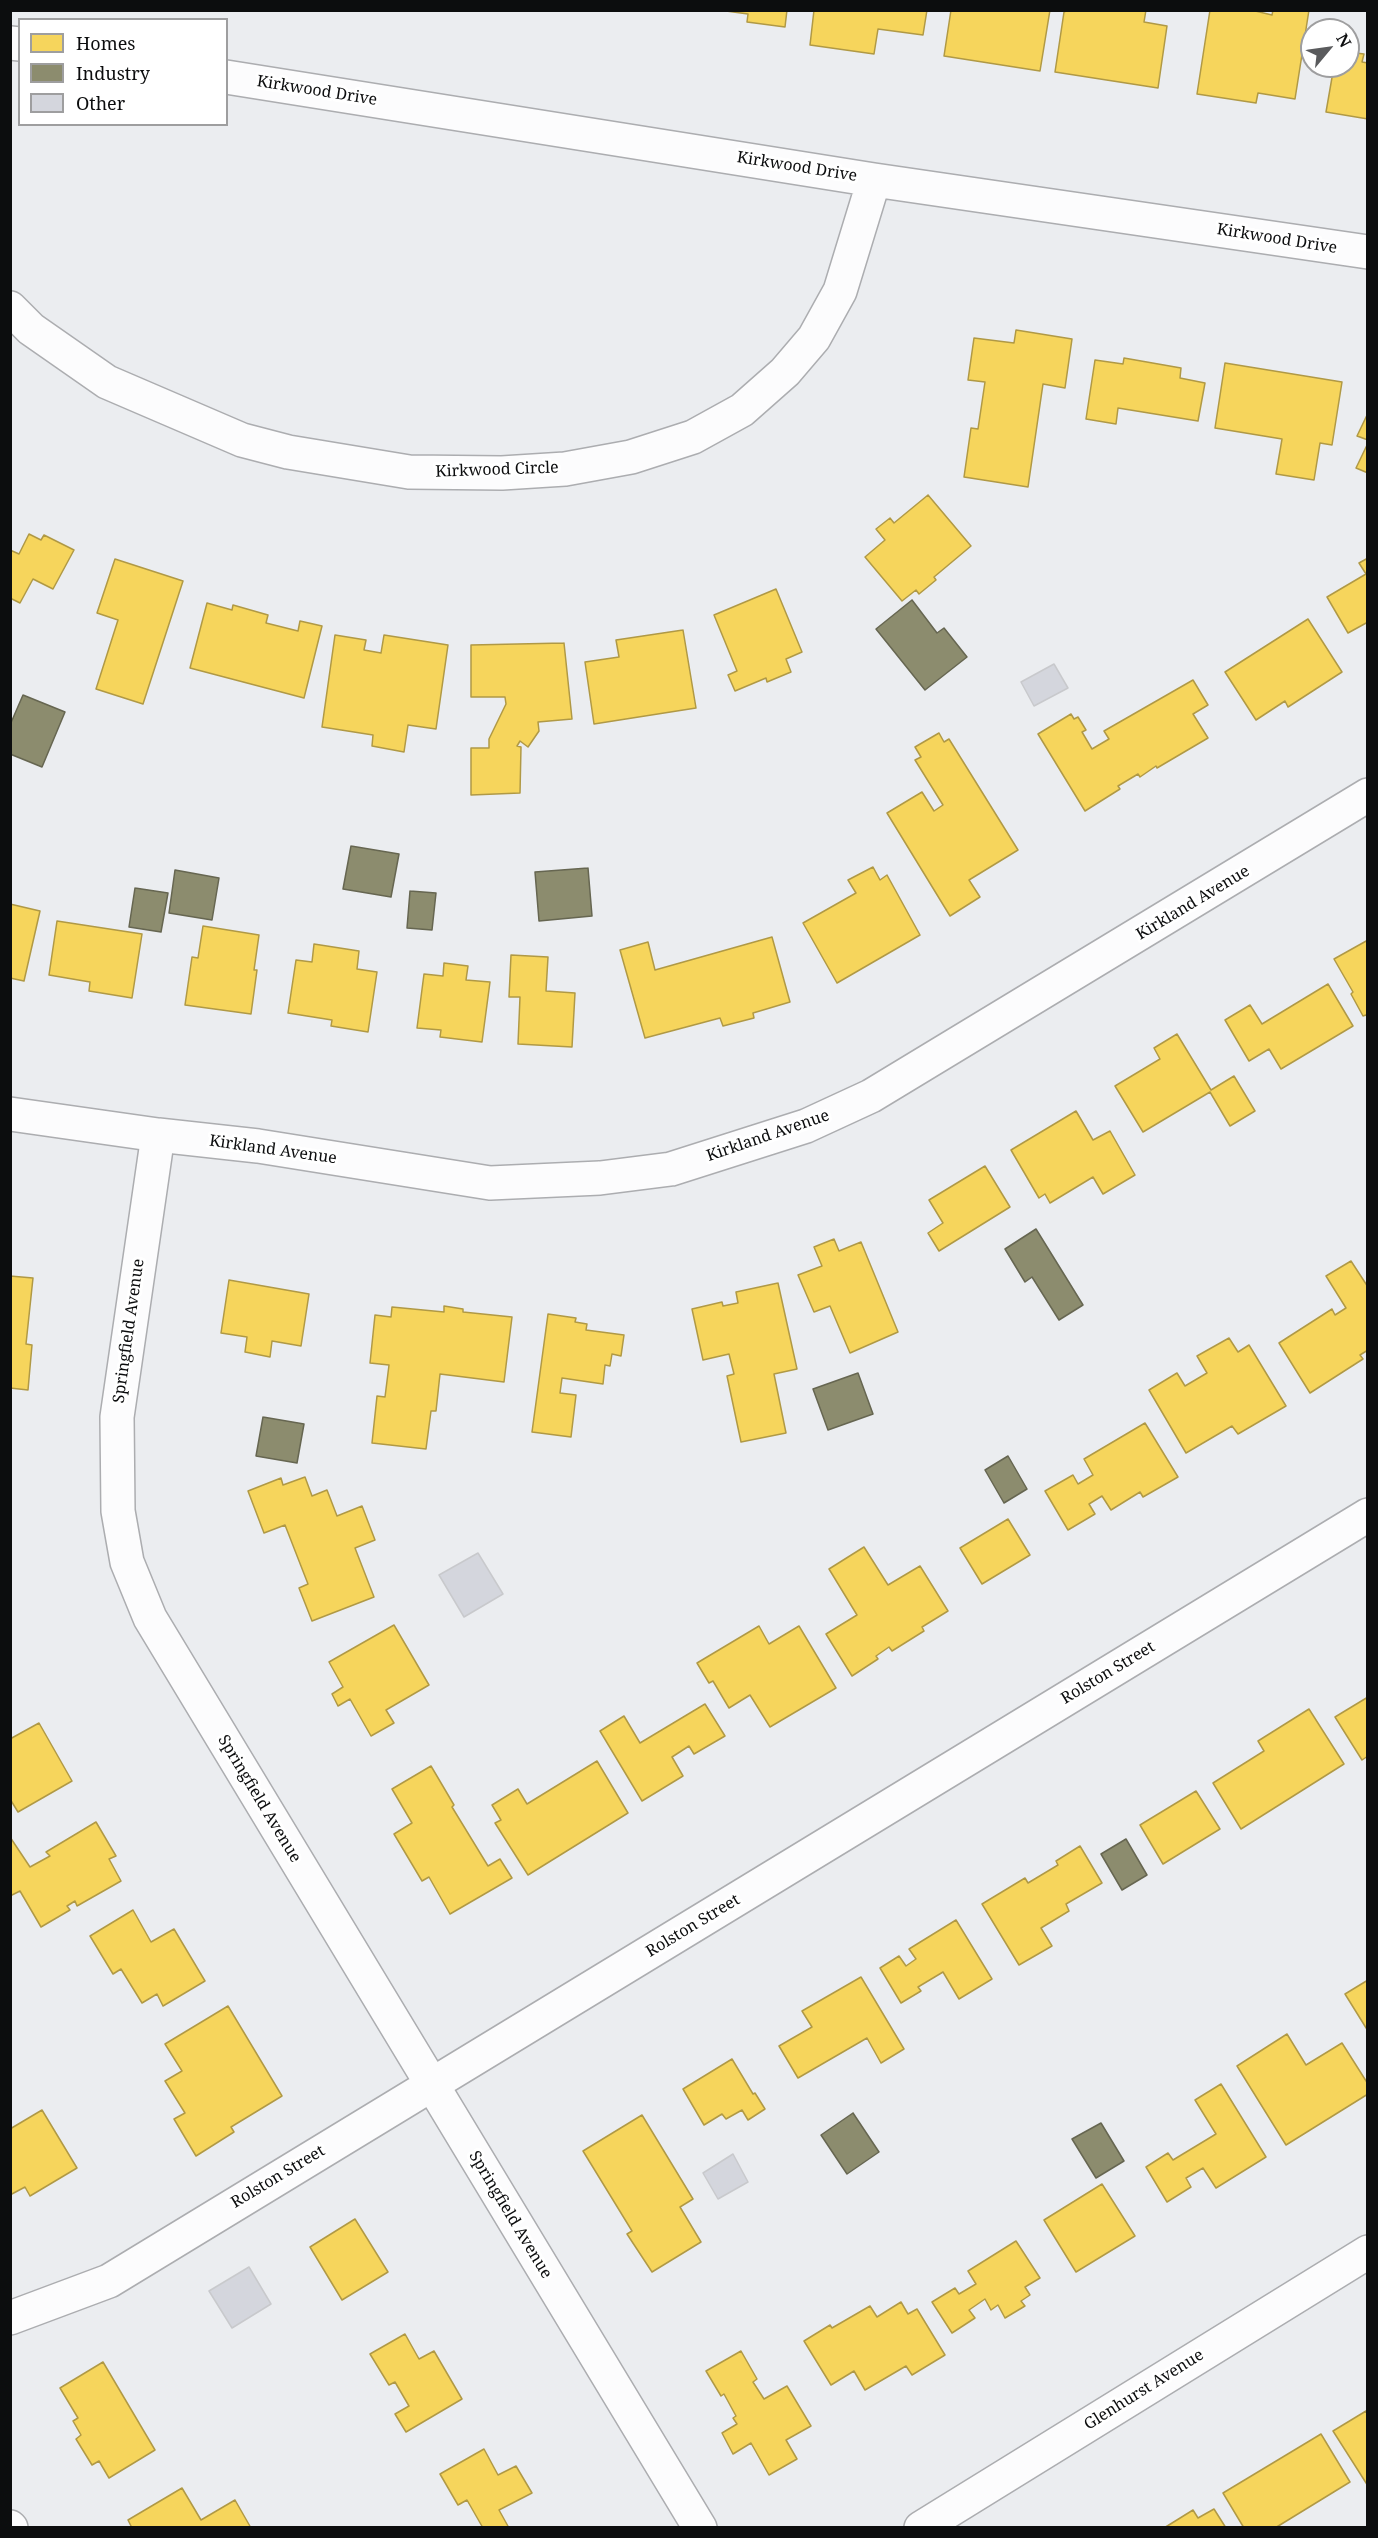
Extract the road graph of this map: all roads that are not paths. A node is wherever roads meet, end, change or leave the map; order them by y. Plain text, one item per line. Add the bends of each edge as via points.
1 (228, 77) edge
2 (874, 180) junction
3 (1368, 252) edge
4 (10, 308) edge
5 (1368, 795) edge
6 (10, 1114) edge
7 (159, 1135) junction
8 (1368, 1515) edge
9 (431, 2085) junction
10 (1368, 2252) edge
11 (10, 2318) edge
12 (700, 2528) edge
13 (921, 2528) edge

1 - 2 street, Kirkwood Drive
2 - 3 street, Kirkwood Drive
2 - 4 street, Kirkwood Circle via 840,291 814,338 785,372 742,410 693,437 631,457 565,469 409,472 288,452 242,440 107,382 31,329
5 - 7 street, Kirkland Avenue via 871,1096 806,1126 671,1169 600,1178 490,1183 258,1146
6 - 7 street
7 - 9 street, Springfield Avenue via 117,1417 118,1511 127,1562 150,1618
8 - 9 street, Rolston Street
9 - 11 street, Rolston Street via 109,2281
9 - 12 street, Springfield Avenue
10 - 13 street, Glenhurst Avenue

